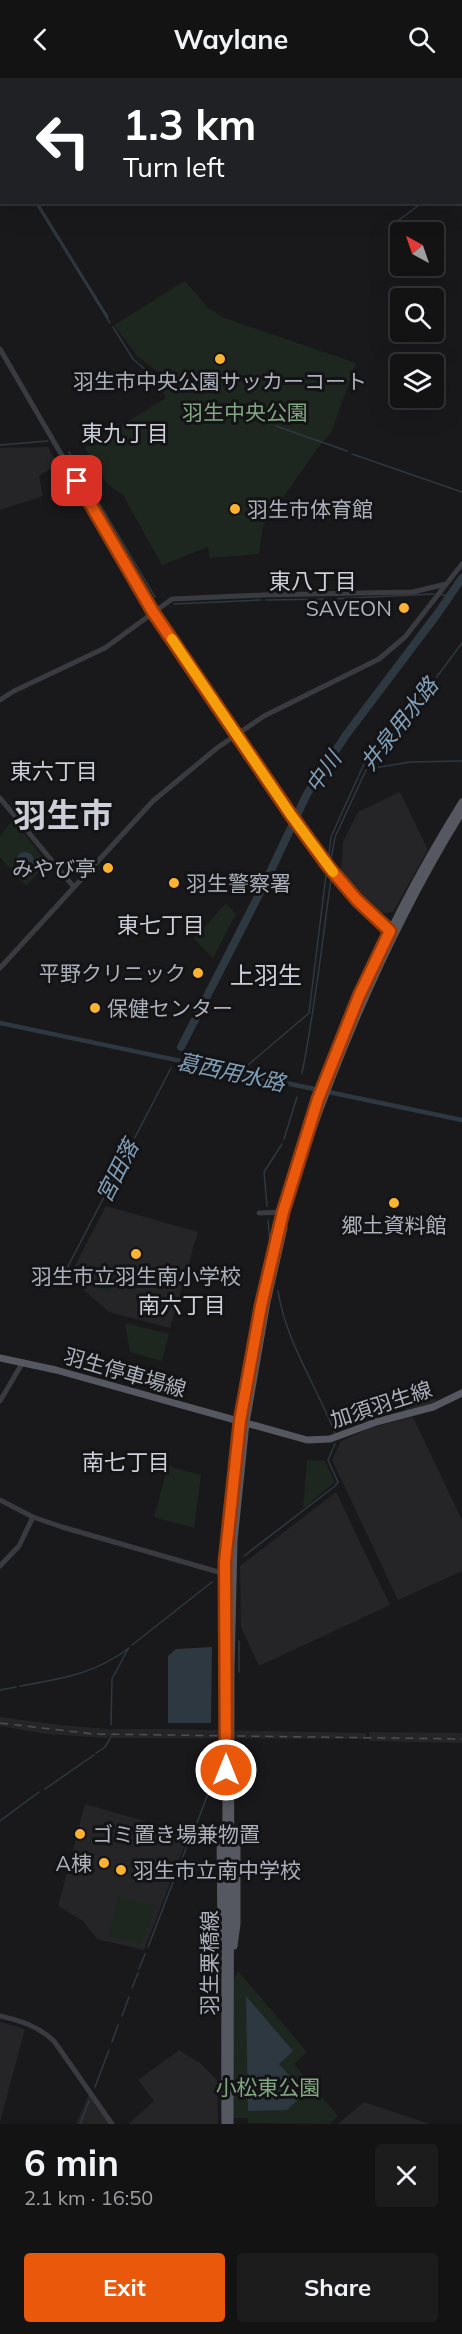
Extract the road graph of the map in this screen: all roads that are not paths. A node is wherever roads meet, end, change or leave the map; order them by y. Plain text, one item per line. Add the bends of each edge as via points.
1 (0, 349) edge
2 (462, 564) edge
3 (447, 584) junction
4 (153, 612) junction
5 (0, 700) edge
6 (237, 734) junction
7 (0, 798) edge
8 (462, 802) edge
9 (462, 812) edge
10 (73, 886) junction
11 (392, 932) junction
12 (0, 968) edge
13 (285, 1212) junction
14 (259, 1213) dead end
15 (0, 1358) edge
16 (23, 1362) junction
17 (462, 1393) edge
18 (0, 1401) edge
19 (243, 1422) junction
20 (0, 1500) edge
21 (33, 1517) junction
22 (0, 1566) edge
23 (228, 1574) junction
24 (219, 1835) dead end
25 (237, 1840) dead end
26 (227, 1986) junction
27 (0, 2016) edge
28 (112, 2124) edge
29 (225, 2124) edge
30 (230, 2124) edge

1 - 4 street
2 - 3 street
3 - 4 street via 413,592 172,599
3 - 6 street via 405,637 380,658 264,716
4 - 5 street via 96,653
4 - 6 street
6 - 10 street via 153,801
6 - 11 street via 328,866
7 - 10 street
8 - 11 main road, 羽生栗橋線 via 438,840
9 - 11 main road, 羽生栗橋線
10 - 12 street
11 - 13 main road, 羽生栗橋線 via 359,996 318,1099
13 - 14 street
13 - 19 main road, 羽生栗橋線
15 - 16 main road, 羽生停車場線
16 - 18 street
16 - 19 main road, 羽生停車場線
17 - 19 main road, 加須羽生線 via 433,1407 330,1439 307,1440
19 - 23 main road, 羽生栗橋線
20 - 21 street
21 - 22 street via 19,1546
21 - 23 street
23 - 26 main road, 羽生栗橋線
24 - 26 main road via 220,1919
25 - 26 main road via 237,1924
26 - 29 main road, 羽生栗橋線
26 - 30 main road, 羽生栗橋線
27 - 28 street via 27,2023 54,2041

